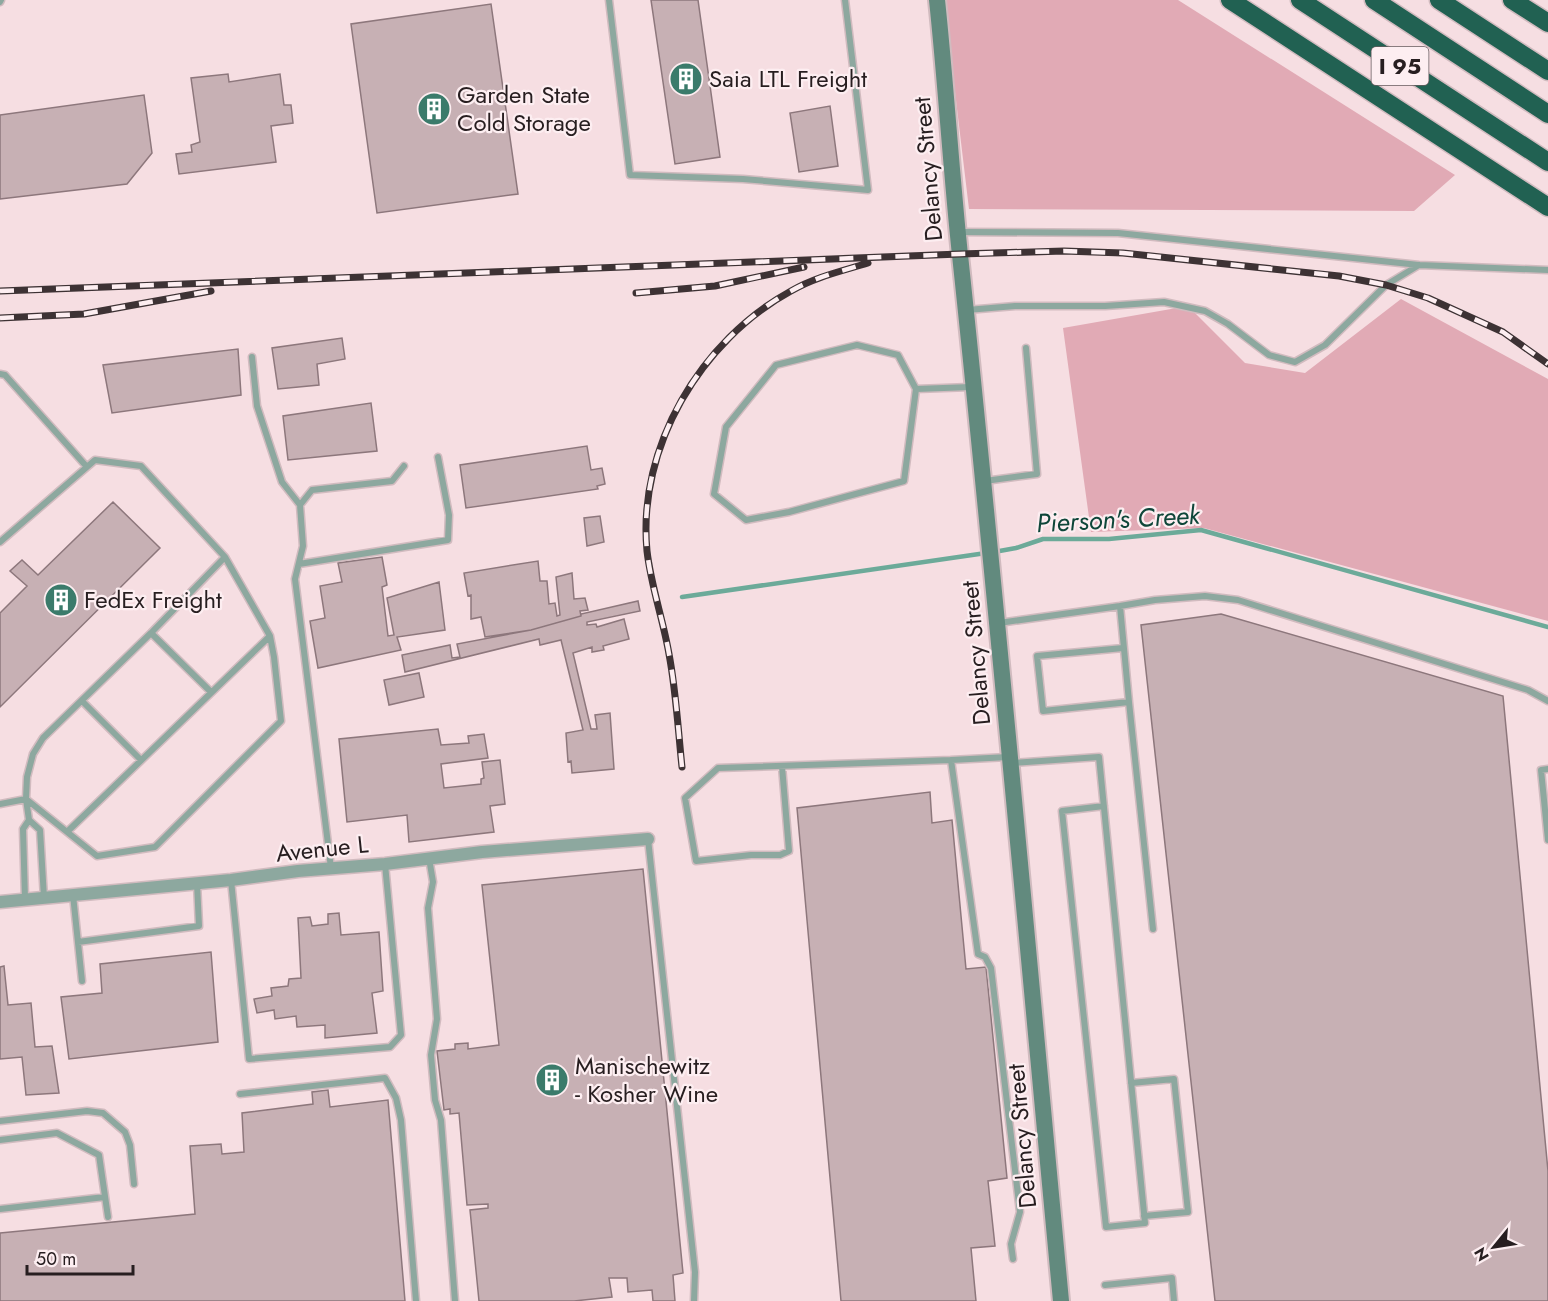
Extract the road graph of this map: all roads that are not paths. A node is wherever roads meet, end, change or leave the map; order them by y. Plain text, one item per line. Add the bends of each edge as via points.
1 (609, 0) edge
2 (845, 0) edge
3 (937, 0) edge
4 (1230, 0) edge
5 (1300, 0) edge
6 (1374, 0) edge
7 (1439, 0) edge
8 (1512, 0) edge
9 (1548, 23) edge
10 (1548, 71) edge
11 (1548, 114) edge
12 (1548, 162) edge
13 (1548, 207) edge
14 (958, 232) junction
15 (1419, 265) junction
16 (1548, 270) edge
17 (966, 310) junction
18 (1026, 348) dead end
19 (252, 357) dead end
20 (0, 374) edge
21 (975, 387) junction
22 (916, 389) junction
23 (438, 457) dead end
24 (404, 466) dead end
25 (87, 467) junction
26 (984, 481) junction
27 (300, 505) junction
28 (0, 529) edge
29 (7, 536) junction
30 (0, 542) edge
31 (225, 557) junction
32 (299, 564) junction
33 (1120, 606) junction
34 (998, 623) junction
35 (151, 633) junction
36 (270, 636) junction
37 (1123, 648) junction
38 (211, 692) junction
39 (82, 701) junction
40 (1548, 701) edge
41 (1129, 702) junction
42 (141, 760) junction
43 (951, 760) junction
44 (1011, 760) junction
45 (782, 766) junction
46 (1548, 769) edge
47 (26, 799) junction
48 (0, 804) edge
49 (1104, 806) junction
50 (29, 820) junction
51 (68, 831) junction
52 (648, 839) joint
53 (1548, 840) edge
54 (429, 858) junction
55 (385, 864) junction
56 (331, 868) junction
57 (231, 880) junction
58 (197, 883) junction
59 (74, 895) junction
60 (44, 898) junction
61 (25, 899) junction
62 (0, 902) edge
63 (1153, 929) dead end
64 (78, 942) junction
65 (82, 981) dead end
66 (1131, 1083) junction
67 (240, 1094) dead end
68 (0, 1121) edge
69 (0, 1140) edge
70 (134, 1184) dead end
71 (105, 1197) junction
72 (0, 1209) edge
73 (1144, 1216) junction
74 (108, 1217) dead end
75 (1013, 1259) dead end
76 (1105, 1285) dead end
77 (416, 1301) edge
78 (455, 1301) edge
79 (694, 1301) edge
80 (1061, 1301) edge
81 (1174, 1301) edge

1 - 2 lane via 630,175 743,179 868,190
3 - 14 street, Delancy Street
4 - 13 highway
5 - 12 highway, I 95
6 - 11 highway, I 95
7 - 10 highway
8 - 9 highway
14 - 15 lane via 1118,232
14 - 17 street, Delancy Street
15 - 16 lane
15 - 17 lane via 1386,285 1325,345 1295,362 1269,355 1205,311 1164,302
17 - 21 street, Delancy Street
18 - 26 lane via 1037,474
19 - 27 lane via 257,406 282,482
20 - 25 lane
21 - 22 lane
21 - 26 street, Delancy Street
22 - 22 lane via 898,355 857,345 776,365 726,427 714,494 746,520 904,481
23 - 32 lane via 448,540
24 - 27 lane via 392,482 312,490
25 - 29 lane
25 - 31 lane via 95,460 141,466
26 - 34 street, Delancy Street
27 - 32 lane via 303,546
28 - 29 lane
29 - 30 lane
31 - 35 lane
31 - 36 lane
32 - 56 lane via 295,579
33 - 34 lane
33 - 37 lane
33 - 40 lane via 1205,596 1238,600 1528,690
34 - 44 street, Delancy Street
35 - 38 lane
35 - 39 lane
36 - 38 lane
36 - 51 lane via 280,721 155,847 97,856
37 - 41 lane
37 - 41 lane via 1037,656 1043,711
38 - 42 lane
39 - 42 lane
39 - 47 lane via 43,738 33,754
41 - 63 lane
42 - 51 lane
43 - 44 lane
43 - 45 lane
43 - 75 lane via 978,954 985,957 991,968 1020,1212 1011,1244
44 - 49 lane via 1100,757
44 - 80 street, Delancy Street
45 - 45 lane via 718,768 685,798 696,861 780,855 789,851
46 - 53 lane via 1541,770
47 - 48 lane
47 - 50 lane
47 - 51 lane
49 - 66 lane
49 - 73 lane via 1062,811 1106,1227 1145,1223
50 - 60 lane via 40,830
50 - 61 lane via 23,829
52 - 54 street, Avenue L
52 - 79 lane via 695,1272
54 - 55 street, Avenue L
54 - 78 lane via 433,882 428,908 437,1019 431,1055 441,1120
55 - 56 street, Avenue L
55 - 57 lane via 401,1035 390,1047 249,1059
56 - 57 street, Avenue L
57 - 58 street, Avenue L
58 - 59 street, Avenue L
58 - 64 lane via 198,926
59 - 60 street, Avenue L
59 - 64 lane
60 - 61 street, Avenue L
61 - 62 street, Avenue L
64 - 65 lane
66 - 73 lane
66 - 73 lane via 1174,1079 1188,1212
67 - 77 lane via 385,1078 396,1098 401,1120
68 - 70 lane via 87,1111 103,1113 125,1132
69 - 71 lane via 57,1133 99,1155
71 - 72 lane
71 - 74 lane
76 - 81 lane via 1172,1278

